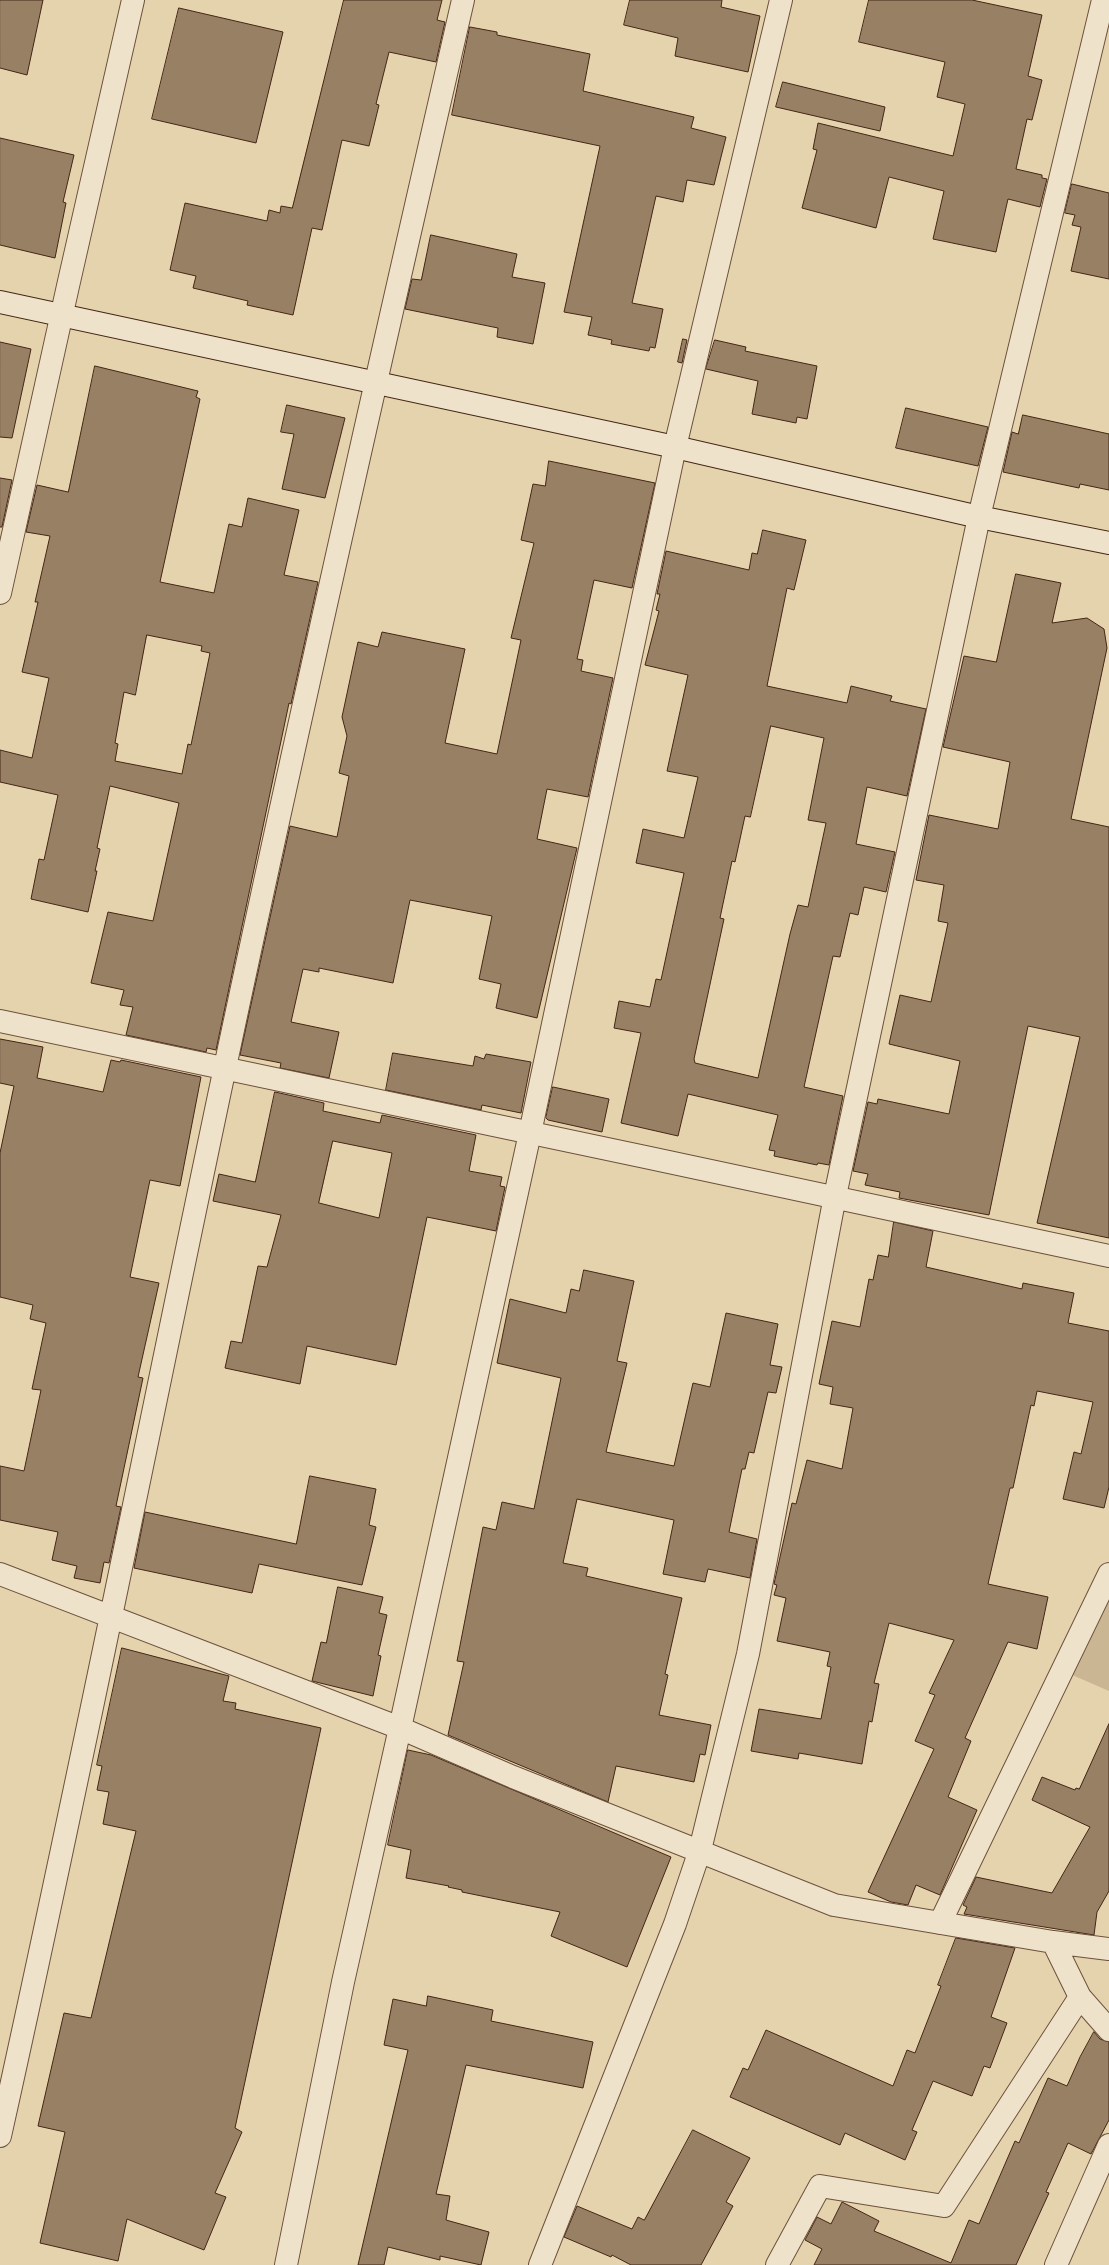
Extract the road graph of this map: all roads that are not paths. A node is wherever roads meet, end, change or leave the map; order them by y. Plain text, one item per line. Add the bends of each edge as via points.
1 (133, 0) edge
2 (463, 0) edge
3 (781, 0) edge
4 (1103, 0) edge
5 (0, 302) edge
6 (61, 315) junction
7 (375, 382) junction
8 (675, 447) junction
9 (979, 517) junction
10 (1109, 543) edge
11 (0, 593) edge
12 (0, 1021) edge
13 (224, 1070) junction
14 (530, 1133) junction
15 (835, 1196) junction
16 (1109, 1256) edge
17 (0, 1574) edge
18 (1109, 1574) edge
19 (111, 1616) junction
20 (400, 1728) junction
21 (700, 1850) junction
22 (940, 1923) junction
23 (1053, 1942) junction
24 (1109, 1949) edge
25 (1080, 1996) junction
26 (1109, 2030) edge
27 (0, 2136) edge
28 (1109, 2145) edge
29 (286, 2265) edge
30 (540, 2265) edge
31 (777, 2265) edge
32 (1056, 2265) edge

1 - 6 street
2 - 7 street
3 - 8 street
4 - 9 street
5 - 6 street
6 - 7 street
6 - 11 street
7 - 8 street
7 - 13 street
8 - 9 street
8 - 14 street
9 - 10 street
9 - 15 street
12 - 13 street
13 - 14 street
13 - 19 street
14 - 15 street
14 - 20 street
15 - 16 street
15 - 21 street via 748,1654
17 - 19 street
18 - 22 street
19 - 20 street
19 - 27 street via 48,1923
20 - 21 street via 513,1777
20 - 29 street via 342,1982
21 - 22 street via 834,1904
21 - 30 street via 675,1924
22 - 23 street
23 - 24 street
23 - 25 street
25 - 26 street
25 - 31 street via 944,2206 820,2186
28 - 32 street

